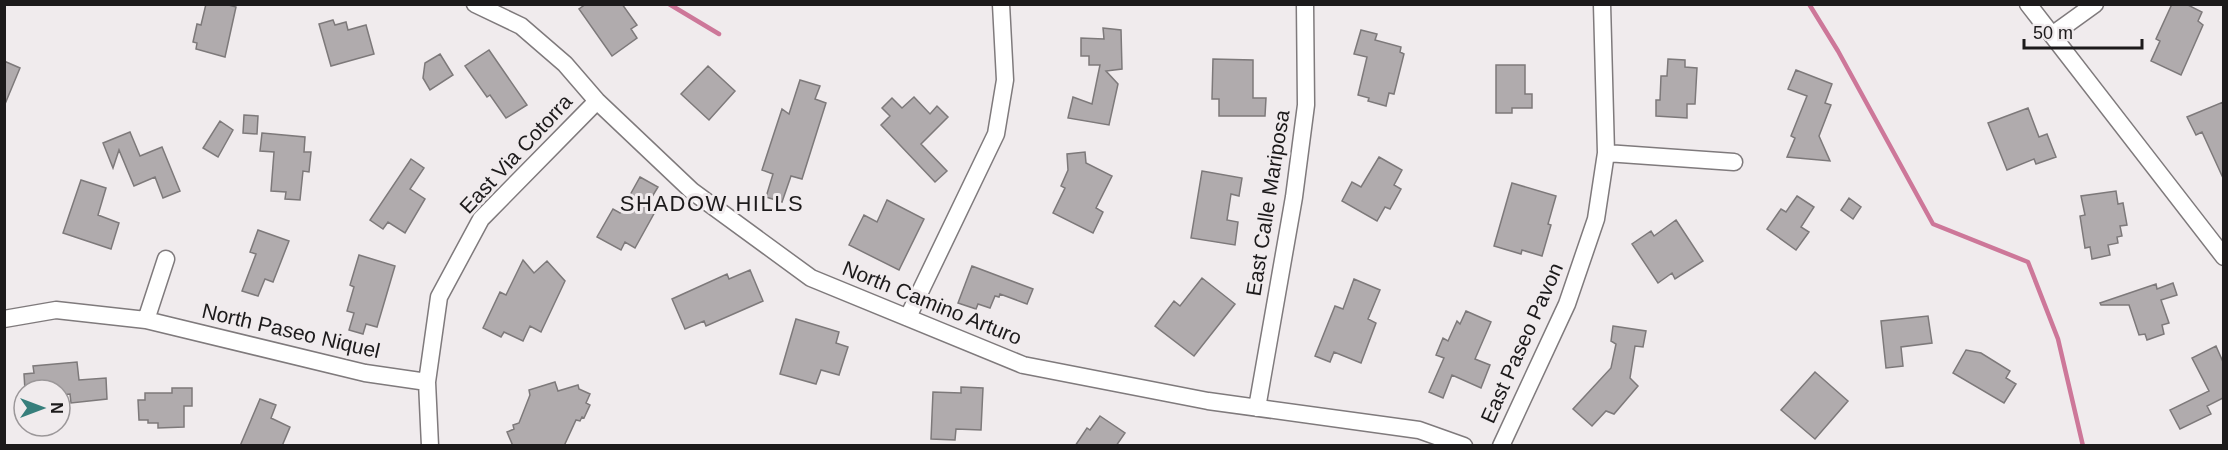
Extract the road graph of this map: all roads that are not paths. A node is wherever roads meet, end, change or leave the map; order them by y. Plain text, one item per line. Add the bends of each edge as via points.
1 (475, 4) edge
2 (1002, 4) edge
3 (1305, 4) edge
4 (1602, 4) edge
5 (2028, 4) edge
6 (2095, 4) edge
7 (2052, 35) junction
8 (597, 101) junction
9 (1606, 153) junction
10 (1734, 162) dead end
11 (2223, 257) edge
12 (166, 259) dead end
13 (908, 317) junction
14 (4, 319) edge
15 (146, 320) junction
16 (427, 381) junction
17 (1257, 408) junction
18 (430, 446) edge
19 (1464, 446) edge
20 (1501, 446) edge

1 - 8 street, North Camino Arturo via 521,26 565,64
2 - 13 street via 1005,80 996,134
3 - 17 street, East Calle Mariposa via 1306,105
4 - 9 street, East Paseo Pavon
5 - 7 street
6 - 7 street
7 - 11 street
8 - 13 street, North Camino Arturo via 692,191 811,278
8 - 16 street, East Via Cotorra via 481,219 439,297
9 - 10 street
9 - 20 street, East Paseo Pavon via 1596,219 1567,304
12 - 15 street
13 - 17 street, North Camino Arturo via 1023,365
14 - 15 street, North Paseo Niquel via 56,310
15 - 16 street, North Paseo Niquel via 364,374
16 - 18 street, East Via Cotorra
17 - 19 street, North Camino Arturo via 1419,430

